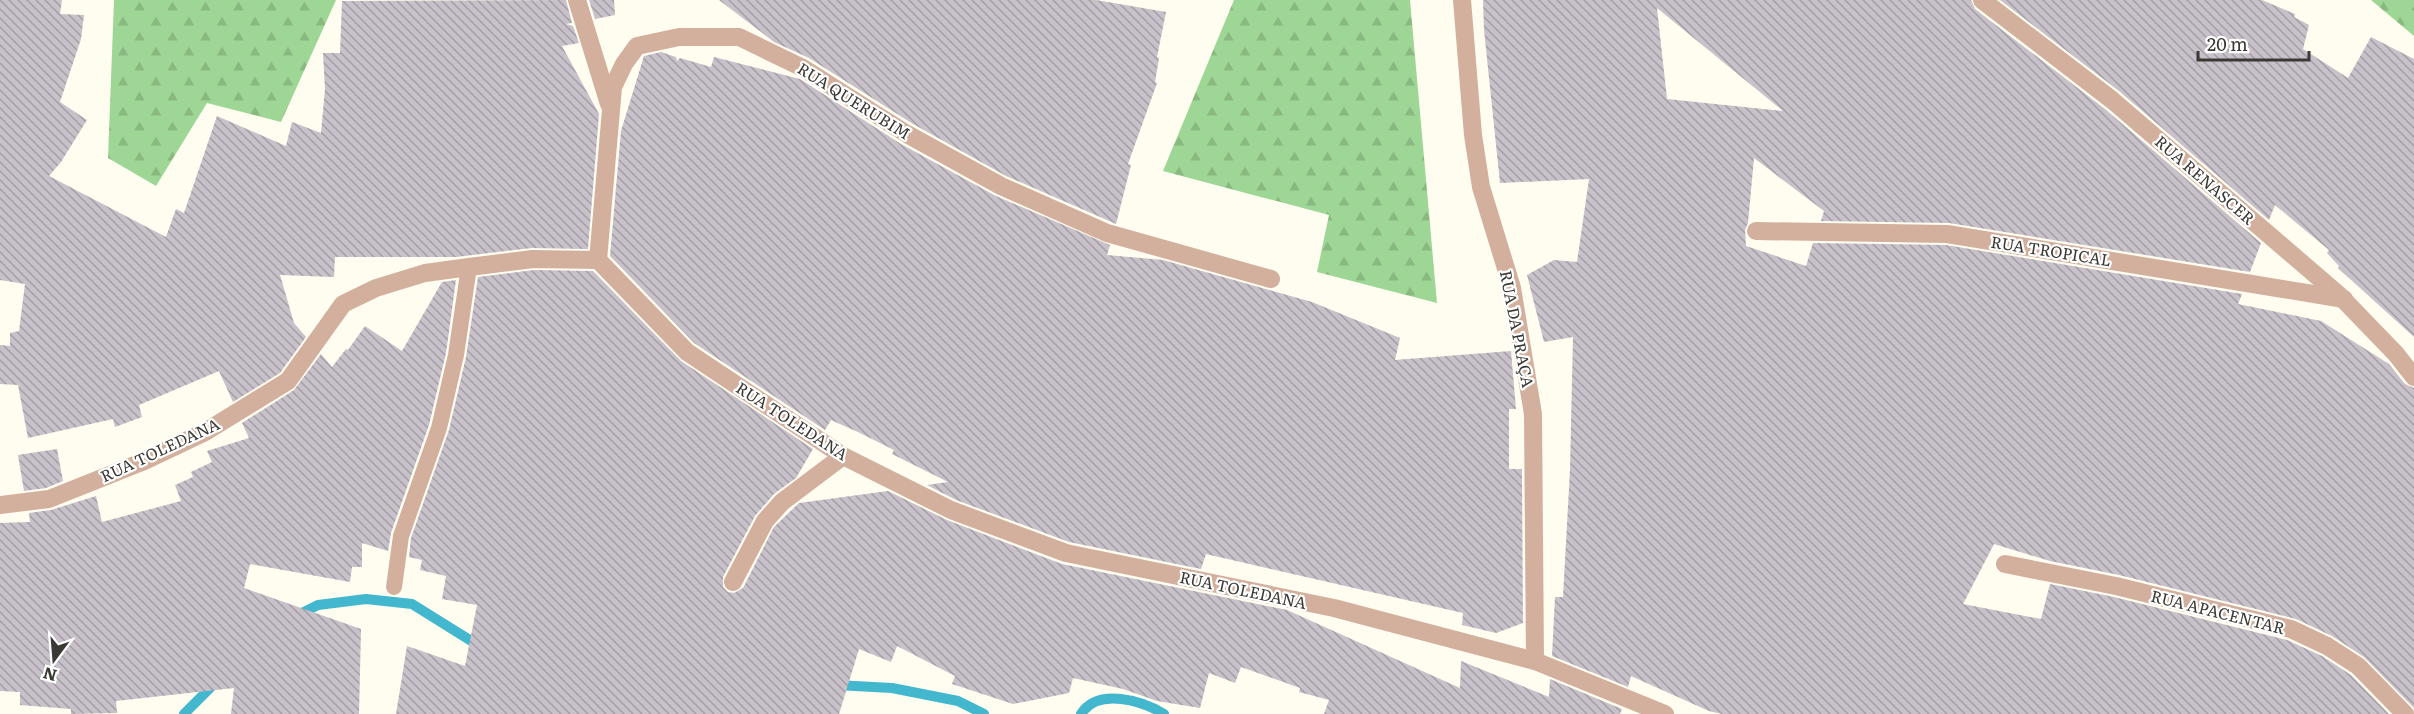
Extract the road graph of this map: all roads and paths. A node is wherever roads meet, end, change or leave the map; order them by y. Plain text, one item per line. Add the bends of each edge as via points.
1 (577, 0) edge
2 (1462, 0) edge
3 (1982, 0) edge
4 (610, 109) junction
5 (1756, 231) dead end
6 (598, 260) junction
7 (469, 267) junction
8 (1271, 279) dead end
9 (2343, 299) junction
10 (2414, 377) edge
11 (843, 456) junction
12 (0, 505) edge
13 (2005, 564) dead end
14 (733, 582) dead end
15 (394, 587) dead end
16 (1534, 661) junction
17 (1665, 714) edge
18 (2405, 714) edge

1 - 4 street
2 - 16 street, RUA DA PRAÇA via 1481,187 1512,288 1533,414
3 - 9 street, RUA RENASCER via 2112,100
4 - 6 street, RUA QUERUBIM
4 - 8 street, RUA QUERUBIM via 613,87 637,46 679,37 739,37 803,68 907,134 1000,186 1107,233
5 - 9 street, RUA TROPICAL via 1947,234
6 - 7 street, RUA TOLEDANA via 533,259
6 - 11 street, RUA TOLEDANA via 687,352
7 - 12 street, RUA TOLEDANA via 425,273 376,288 343,304 288,381 206,432 49,499
7 - 15 lane via 456,355 435,439 401,536
9 - 10 street, RUA RENASCER
11 - 14 street via 782,502 765,522
11 - 16 street, RUA TOLEDANA via 951,510 1066,553 1334,608
13 - 18 street, RUA APACENTAR via 2116,586 2291,629 2358,666
16 - 17 street, RUA TOLEDANA

